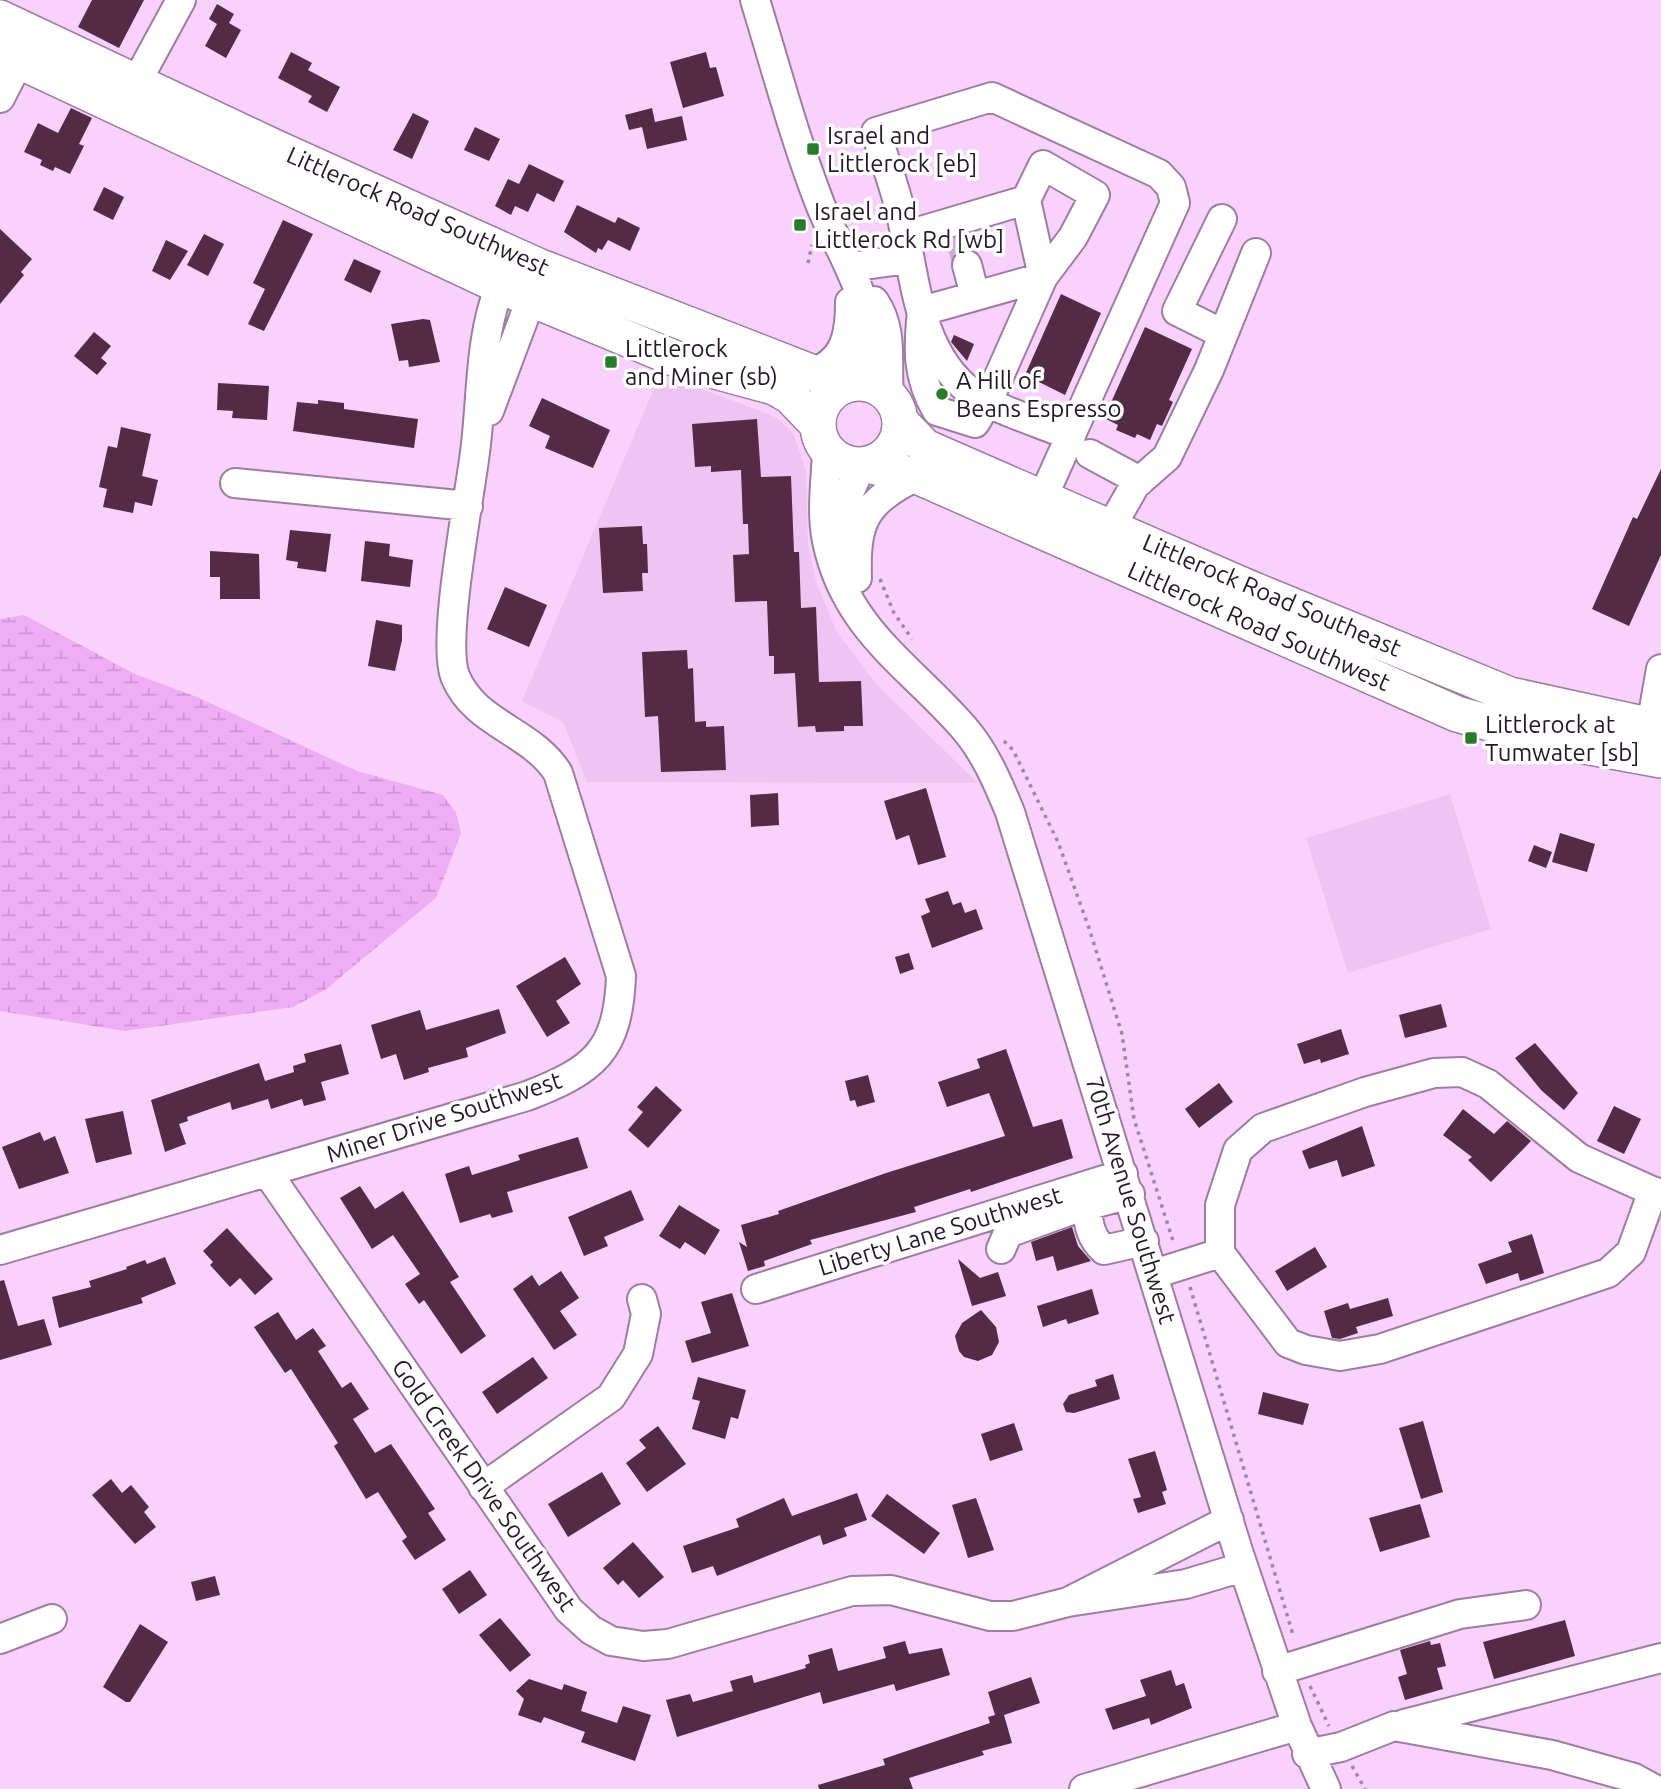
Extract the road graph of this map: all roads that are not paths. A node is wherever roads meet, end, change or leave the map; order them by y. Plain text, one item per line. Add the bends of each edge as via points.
1 (181, 0) edge
2 (755, 0) edge
3 (0, 18) edge
4 (10, 56) edge
5 (136, 82) junction
6 (0, 99) edge
7 (1026, 200) junction
8 (1222, 219) dead end
9 (906, 247) junction
10 (1256, 253) dead end
11 (967, 265) tunnel mouth
12 (850, 267) junction
13 (1043, 277) junction
14 (500, 286) junction
15 (975, 296) junction
16 (531, 299) junction
17 (922, 311) junction
18 (1223, 334) junction
19 (810, 374) junction
20 (848, 384) junction
21 (988, 401) junction
22 (895, 408) junction
23 (822, 438) junction
24 (1080, 445) junction
25 (476, 447) junction
26 (863, 465) junction
27 (917, 476) junction
28 (1140, 481) junction
29 (235, 483) dead end
30 (1043, 497) junction
31 (468, 506) junction
32 (1111, 527) junction
33 (857, 578) junction
34 (879, 644) junction
35 (1661, 669) edge
36 (1656, 727) edge
37 (1661, 760) edge
38 (267, 1172) junction
39 (1126, 1184) junction
40 (1657, 1193) edge
41 (1086, 1206) junction
42 (1144, 1241) junction
43 (1002, 1249) dead end
44 (0, 1250) edge
45 (1220, 1253) junction
46 (1154, 1274) junction
47 (756, 1289) dead end
48 (642, 1299) dead end
49 (483, 1487) junction
50 (1229, 1520) junction
51 (1243, 1567) junction
52 (1068, 1602) junction
53 (1526, 1605) dead end
54 (52, 1619) dead end
55 (0, 1639) edge
56 (1661, 1658) edge
57 (1277, 1671) junction
58 (1297, 1726) junction
59 (1394, 1727) junction
60 (1307, 1754) junction
61 (1084, 1789) edge
62 (1326, 1789) edge
63 (1654, 1789) edge

1 - 5 street
2 - 12 street via 778,83 821,205
3 - 5 main road, Littlerock Road Southwest
4 - 6 street
4 - 14 main road, Littlerock Road Southwest
5 - 19 main road, Littlerock Road Southwest via 538,266
7 - 9 street
7 - 13 street
7 - 13 street via 1043,165 1096,195
8 - 18 street via 1177,312
9 - 12 street
9 - 17 street
9 - 24 street via 876,132 982,97 992,97 1159,174 1171,187 1175,203
10 - 18 street
11 - 15 street
12 - 19 street via 848,338 831,363
12 - 20 street via 868,328 866,353
12 - 22 street via 886,324
13 - 15 street
13 - 21 street
14 - 16 main road, Littlerock Road Southwest
14 - 25 street, Miner Drive Southwest via 486,336
15 - 17 street
16 - 23 main road, Littlerock Road Southwest via 687,363 774,387 790,396
16 - 25 street, Miner Drive Southwest
17 - 21 street via 928,335 947,367 973,394
17 - 21 street via 919,356 923,388 937,411 975,423
18 - 28 street via 1167,457
19 - 20 main road, Littlerock Road Southwest
20 - 22 main road via 872,384
20 - 23 main road via 825,401
21 - 24 street
22 - 26 main road via 899,437 892,450
22 - 30 main road, Littlerock Road Southeast via 925,447
23 - 26 main road via 848,464
23 - 34 street, 70th Avenue Southwest via 826,540 849,602
24 - 28 street
24 - 30 street
25 - 31 street, Miner Drive Southwest
26 - 27 main road, Littlerock Road Southwest
26 - 33 street, 70th Avenue Southwest via 842,516 846,555
27 - 33 street via 895,487 868,513 856,541
27 - 37 main road, Littlerock Road Southwest via 1457,714 1546,739
28 - 32 street
29 - 31 street
30 - 32 main road, Littlerock Road Southeast
31 - 38 street, Miner Drive Southwest via 451,649 455,676 486,716 540,749 558,773 621,976 613,1035 581,1071 560,1083
32 - 36 main road, Littlerock Road Southeast via 1510,695
33 - 34 street, 70th Avenue Southwest
34 - 39 street, 70th Avenue Southwest via 965,730 996,778
35 - 36 street
38 - 44 street, Miner Drive Southwest
38 - 49 street, Gold Creek Drive Southwest
39 - 41 street
39 - 42 street, 70th Avenue Southwest
39 - 47 street, Liberty Lane Southwest
40 - 45 street via 1631,1252 1608,1273 1380,1349 1340,1356 1288,1343
40 - 45 street via 1579,1158 1488,1084 1462,1072 1434,1073 1263,1128 1238,1150 1228,1174 1220,1205
41 - 42 street via 1093,1241 1104,1250
41 - 43 street via 1008,1233
42 - 46 street, 70th Avenue Southwest
45 - 46 street
46 - 50 street, 70th Avenue Southwest
48 - 49 street via 646,1314 638,1353 611,1397
49 - 52 street, Gold Creek Drive Southwest via 569,1610 591,1630 628,1645 668,1644 852,1591 891,1590 990,1616 1013,1616
50 - 51 street, 70th Avenue Southwest
50 - 52 street, Gold Creek Drive Southwest
51 - 52 street, Gold Creek Drive Southwest via 1186,1584
51 - 57 street, 70th Avenue Southwest
53 - 57 street via 1460,1614
54 - 55 street
56 - 59 street
57 - 58 street, 70th Avenue Southwest
58 - 60 street, 70th Avenue Southwest
58 - 61 street
59 - 60 street
59 - 63 street via 1552,1755 1634,1778
60 - 62 street, 70th Avenue Southwest

